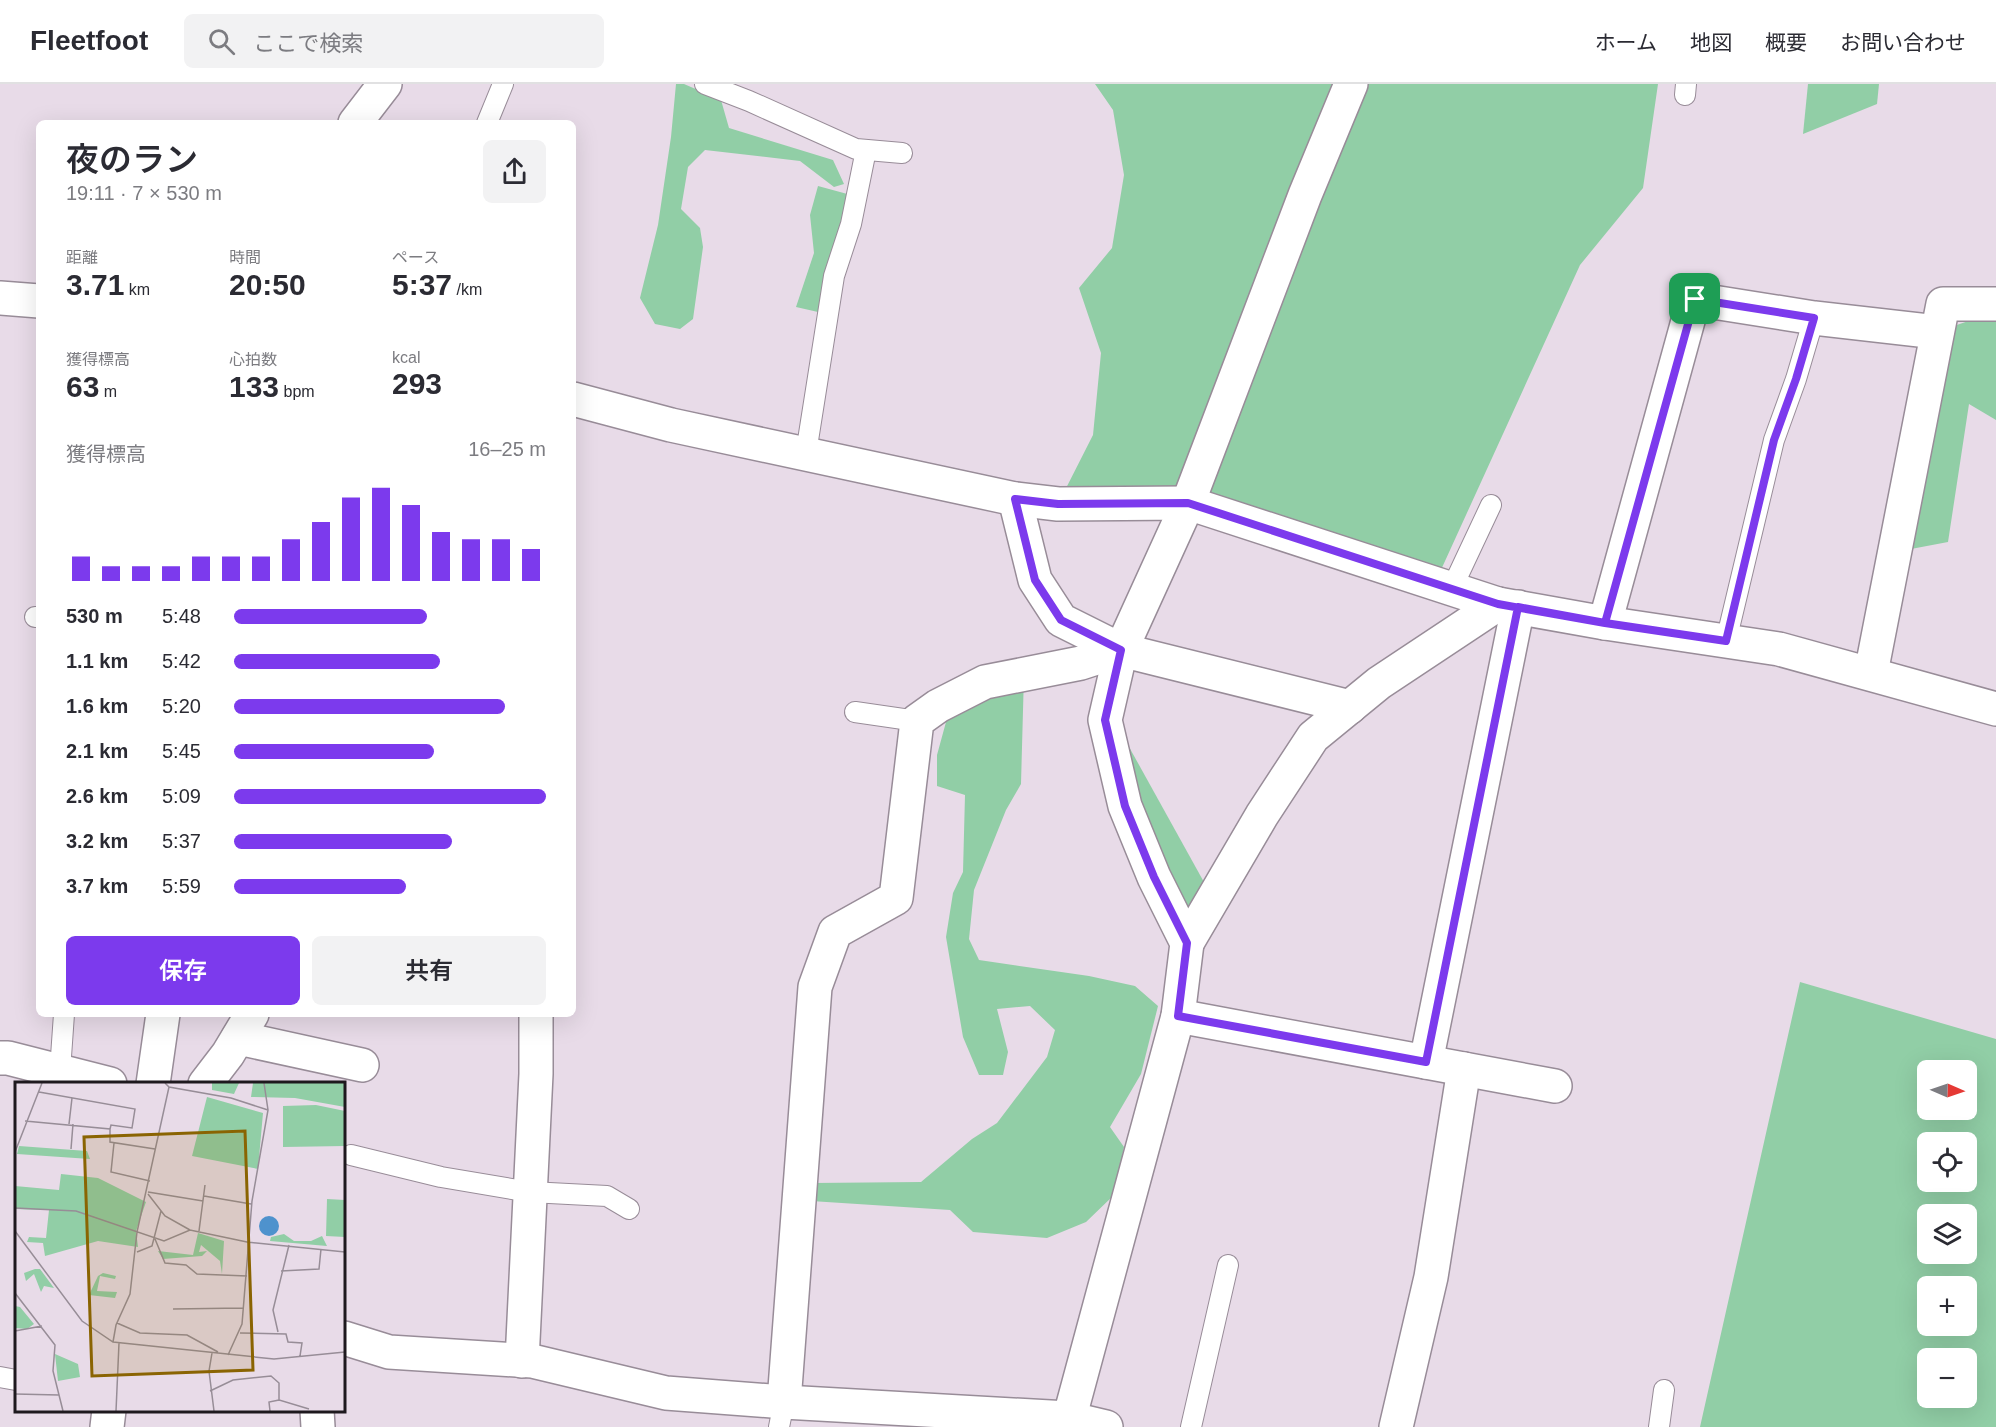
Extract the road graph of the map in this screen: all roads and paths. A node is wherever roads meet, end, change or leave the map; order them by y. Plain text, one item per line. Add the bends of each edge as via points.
1 (385, 84) edge
2 (503, 84) edge
3 (705, 84) edge
4 (1351, 84) edge
5 (357, 120) edge
6 (488, 120) edge
7 (866, 150) junction
8 (902, 153) dead end
9 (0, 298) edge
10 (36, 301) edge
11 (1996, 304) edge
12 (1814, 318) junction
13 (1937, 332) junction
14 (576, 400) edge
15 (806, 453) junction
16 (1015, 499) junction
17 (1188, 503) junction
18 (1491, 505) dead end
19 (1452, 588) junction
20 (1508, 605) junction
21 (1605, 623) junction
22 (1726, 641) junction
23 (1121, 650) junction
24 (1872, 673) junction
25 (1350, 707) junction
26 (1996, 708) edge
27 (855, 712) dead end
28 (916, 721) junction
29 (1187, 943) junction
30 (1178, 1016) junction
31 (63, 1017) edge
32 (163, 1017) edge
33 (536, 1017) edge
34 (245, 1026) edge
35 (0, 1058) edge
36 (1426, 1062) junction
37 (362, 1065) dead end
38 (1464, 1069) junction
39 (60, 1071) junction
40 (106, 1082) edge
41 (153, 1082) edge
42 (206, 1082) edge
43 (1555, 1086) dead end
44 (351, 1155) dead end
45 (530, 1192) junction
46 (629, 1209) dead end
47 (1228, 1265) dead end
48 (345, 1338) edge
49 (522, 1360) junction
50 (0, 1377) edge
51 (15, 1380) edge
52 (1664, 1390) dead end
53 (109, 1412) edge
54 (316, 1412) edge
55 (781, 1414) edge
56 (1068, 1422) edge
57 (107, 1427) edge
58 (318, 1427) edge
59 (1106, 1427) edge
60 (1191, 1427) edge
61 (1396, 1427) edge
62 (1659, 1427) edge

1 - 5 street
2 - 6 lane
3 - 7 lane
4 - 17 street
7 - 8 lane
7 - 15 lane via 851,224 834,276
9 - 10 street
11 - 13 street via 1943,304
12 - 13 street
12 - 21 street via 1695,299
12 - 22 lane via 1774,440
13 - 24 street
14 - 15 street
15 - 16 street
16 - 17 street via 1058,504
16 - 23 street via 1035,580 1061,620
17 - 19 street
17 - 23 street
18 - 19 lane
19 - 20 street
20 - 21 street
20 - 25 street via 1379,682
20 - 36 street
21 - 22 street
22 - 24 street via 1779,648
23 - 25 street
23 - 28 street via 1081,663 985,682
23 - 29 street via 1105,720 1125,806
24 - 26 street
25 - 29 street via 1313,737
27 - 28 lane
28 - 55 street via 896,898 835,932 815,987
29 - 30 street
30 - 36 street
30 - 56 street
31 - 39 lane
32 - 41 street
33 - 45 street
34 - 37 street
34 - 42 street
35 - 39 street
36 - 38 street
38 - 43 street
38 - 61 street via 1431,1277
39 - 40 street
44 - 45 lane via 441,1177
45 - 46 lane via 607,1196
45 - 49 street
47 - 60 lane
48 - 49 street via 388,1352
49 - 55 street
50 - 51 lane
52 - 62 lane
53 - 57 street
54 - 58 street
55 - 56 street
56 - 59 street

